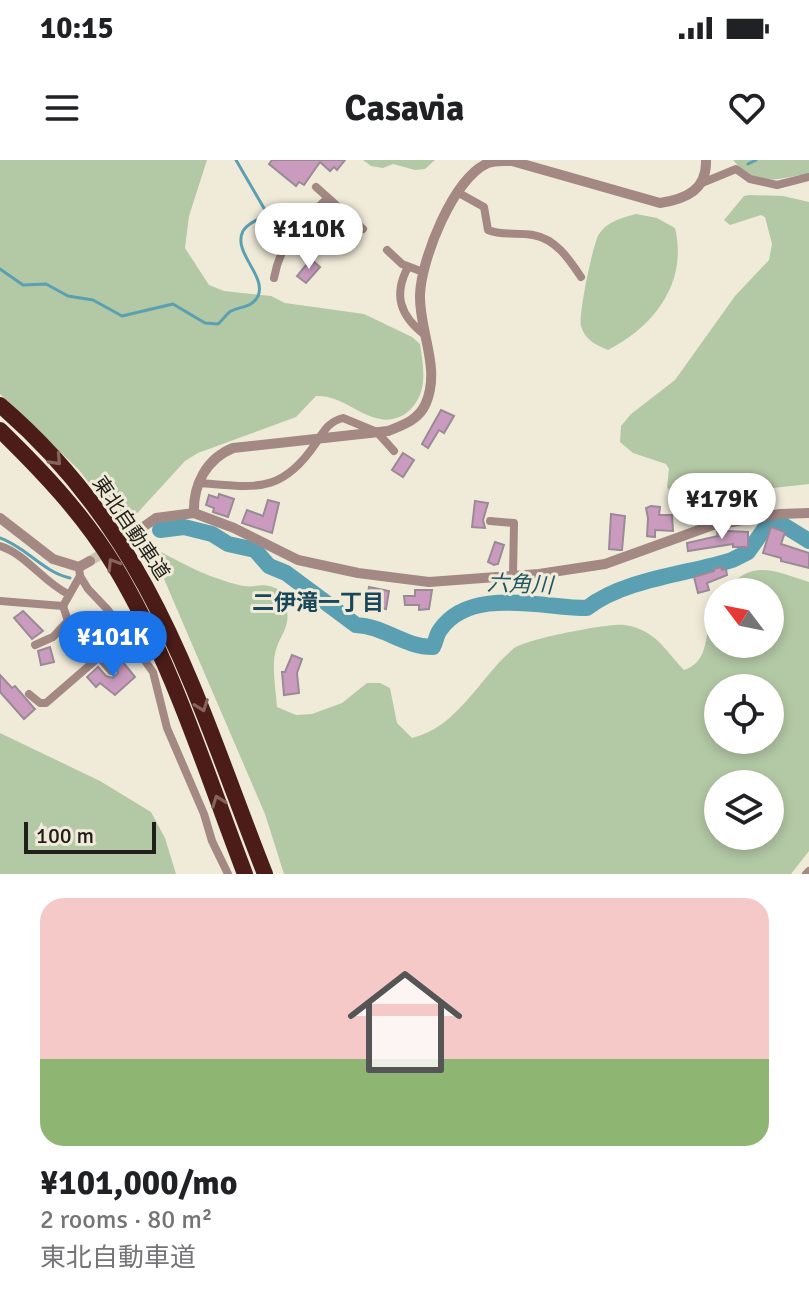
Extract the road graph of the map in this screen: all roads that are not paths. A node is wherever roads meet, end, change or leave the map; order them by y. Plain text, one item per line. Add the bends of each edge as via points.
1 (706, 160) edge
2 (490, 161) edge
3 (809, 177) edge
4 (702, 183) junction
5 (316, 187) dead end
6 (457, 192) junction
7 (328, 198) junction
8 (363, 229) dead end
9 (387, 250) dead end
10 (408, 267) junction
11 (423, 272) junction
12 (581, 277) dead end
13 (274, 278) dead end
14 (425, 335) junction
15 (0, 405) edge
16 (0, 430) edge
17 (377, 432) junction
18 (319, 438) junction
19 (394, 451) dead end
20 (199, 483) junction
21 (194, 513) junction
22 (809, 513) edge
23 (0, 518) edge
24 (490, 521) dead end
25 (136, 532) tunnel mouth
26 (0, 546) edge
27 (90, 561) tunnel mouth
28 (80, 571) junction
29 (513, 575) junction
30 (68, 594) junction
31 (0, 601) edge
32 (63, 606) junction
33 (68, 621) junction
34 (35, 645) dead end
35 (98, 658) junction
36 (111, 671) dead end
37 (29, 694) dead end
38 (228, 874) edge
39 (245, 874) edge
40 (265, 874) edge

1 - 4 street
2 - 4 street via 512,161 660,203 678,200
2 - 6 street
3 - 4 street via 777,185 750,179 736,169
5 - 7 street
6 - 11 street
6 - 12 street via 484,207 488,230 549,241
7 - 8 street
7 - 13 street via 295,229 278,256
9 - 10 street
10 - 11 street
10 - 14 street via 399,302
11 - 14 street
14 - 17 street via 432,369 426,404 407,424
15 -> 40 highway, 東北自動車道 via 81,488 150,592 196,690
39 -> 16 highway, 東北自動車道 via 180,699 135,601 67,500
17 - 18 street
17 - 18 street via 343,418 327,425
17 - 19 street
18 - 20 street via 233,448 210,462
18 - 20 street via 303,462 272,483
20 - 21 street
21 - 25 street via 156,518
21 - 29 street via 298,560 358,573 429,582
22 - 29 street via 713,525 605,564
23 - 28 street via 53,559
24 - 29 street via 514,523
26 - 30 street via 17,553
27 - 28 street
28 - 30 street
28 - 38 street via 88,589 153,672 167,728
30 - 32 street
31 - 32 street
32 - 33 street
33 - 34 street via 53,637
33 - 35 street
35 - 36 street
35 - 37 street via 46,703

